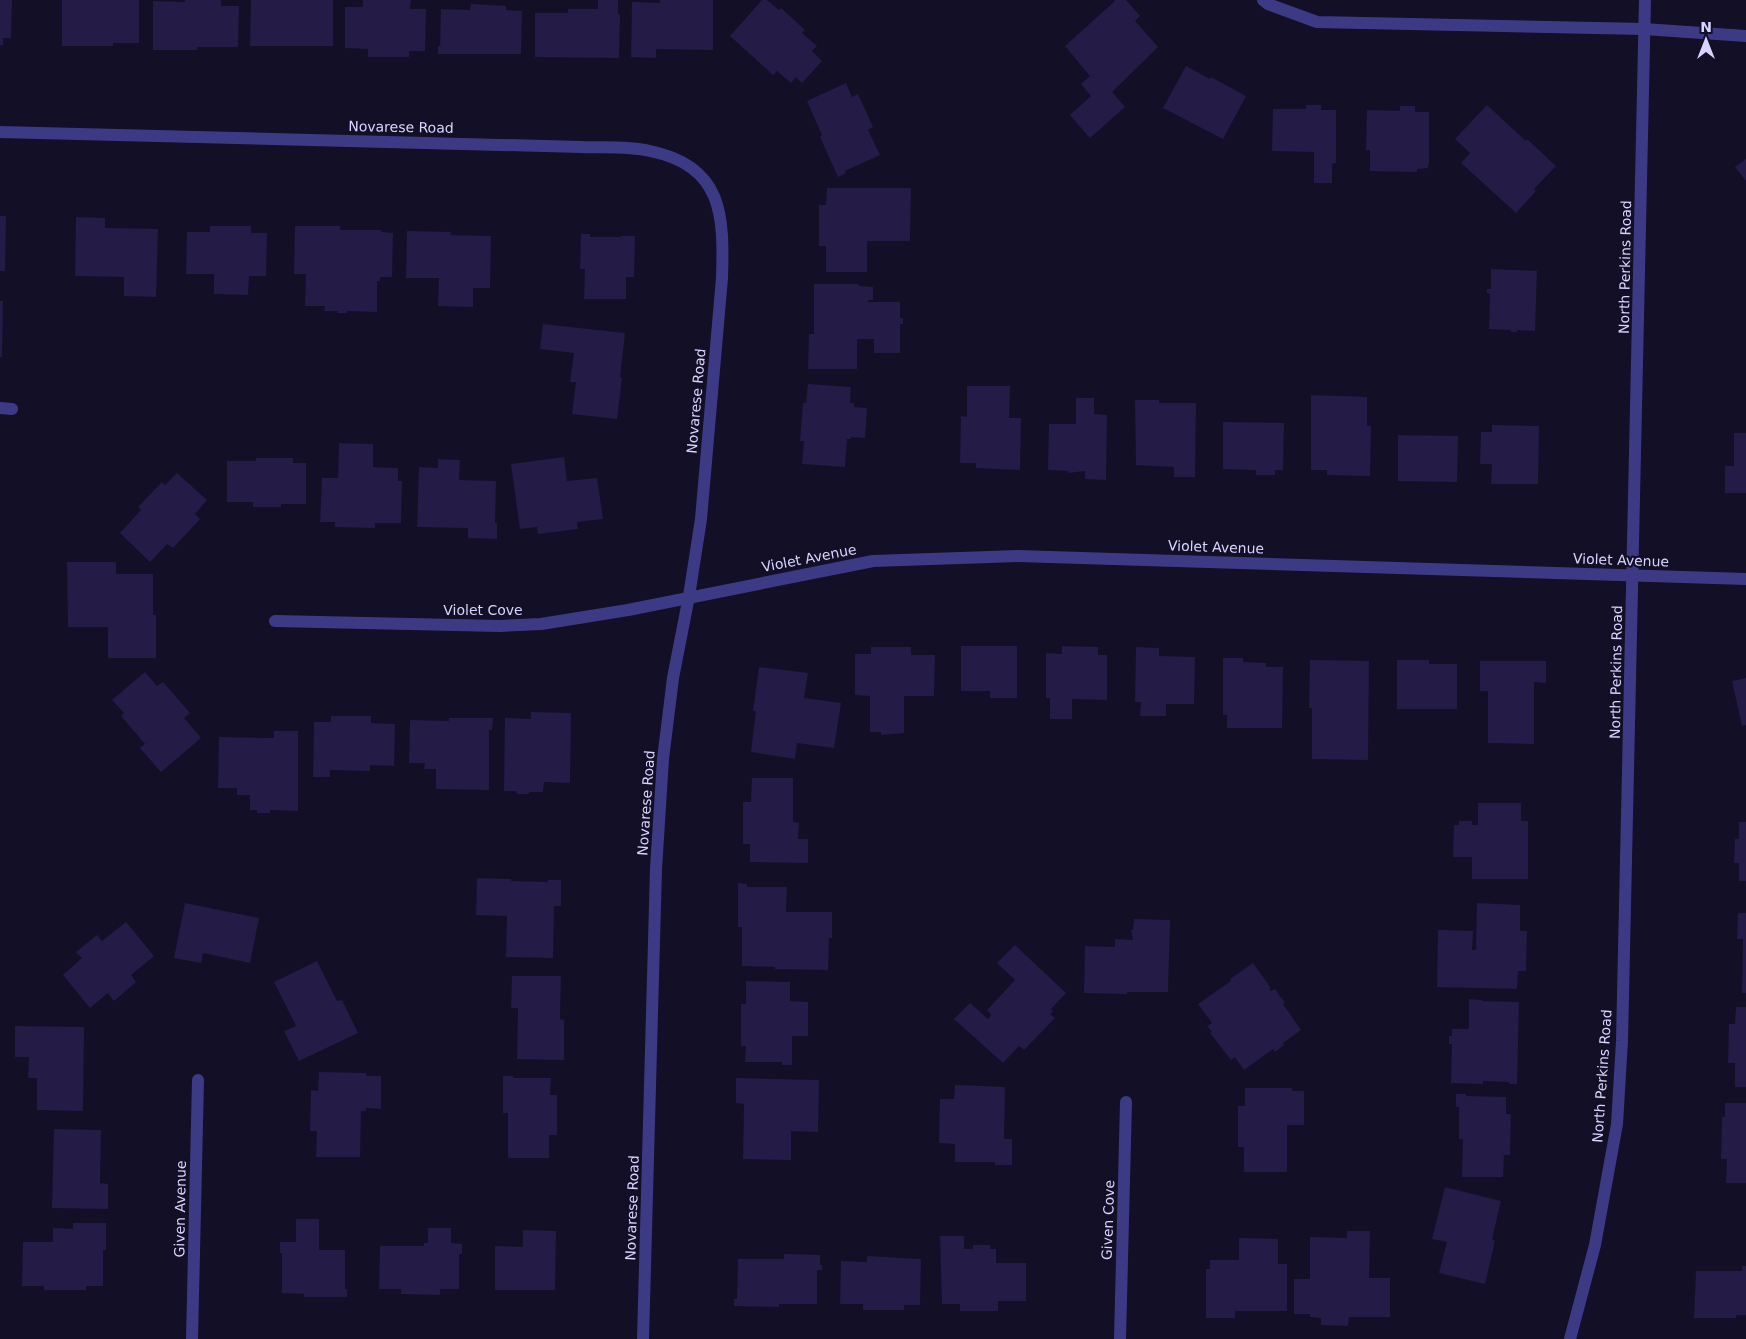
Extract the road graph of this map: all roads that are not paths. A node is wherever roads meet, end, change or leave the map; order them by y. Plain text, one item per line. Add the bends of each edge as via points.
1 (1263, 0) edge
2 (1645, 0) edge
3 (1644, 29) junction
4 (1746, 36) edge
5 (0, 132) edge
6 (1633, 576) junction
7 (1746, 579) edge
8 (689, 596) junction
9 (275, 621) dead end
10 (198, 1080) dead end
11 (1126, 1102) dead end
12 (192, 1339) edge
13 (643, 1339) edge
14 (1120, 1339) edge
15 (1570, 1339) edge

1 - 3 street via 1317,22
2 - 3 street, North Perkins Road
3 - 4 street
3 - 6 street, North Perkins Road
5 - 8 street, Novarese Road via 590,147 648,150 686,164 703,176 714,194 723,244 701,519
6 - 7 street, Violet Avenue
6 - 8 street, Violet Avenue via 1018,556 873,561
6 - 15 street, North Perkins Road via 1622,1041 1617,1124 1595,1245
8 - 9 street, Violet Cove via 541,624
8 - 13 street, Novarese Road via 673,678 662,768 656,869
10 - 12 street, Given Avenue
11 - 14 street, Given Cove

